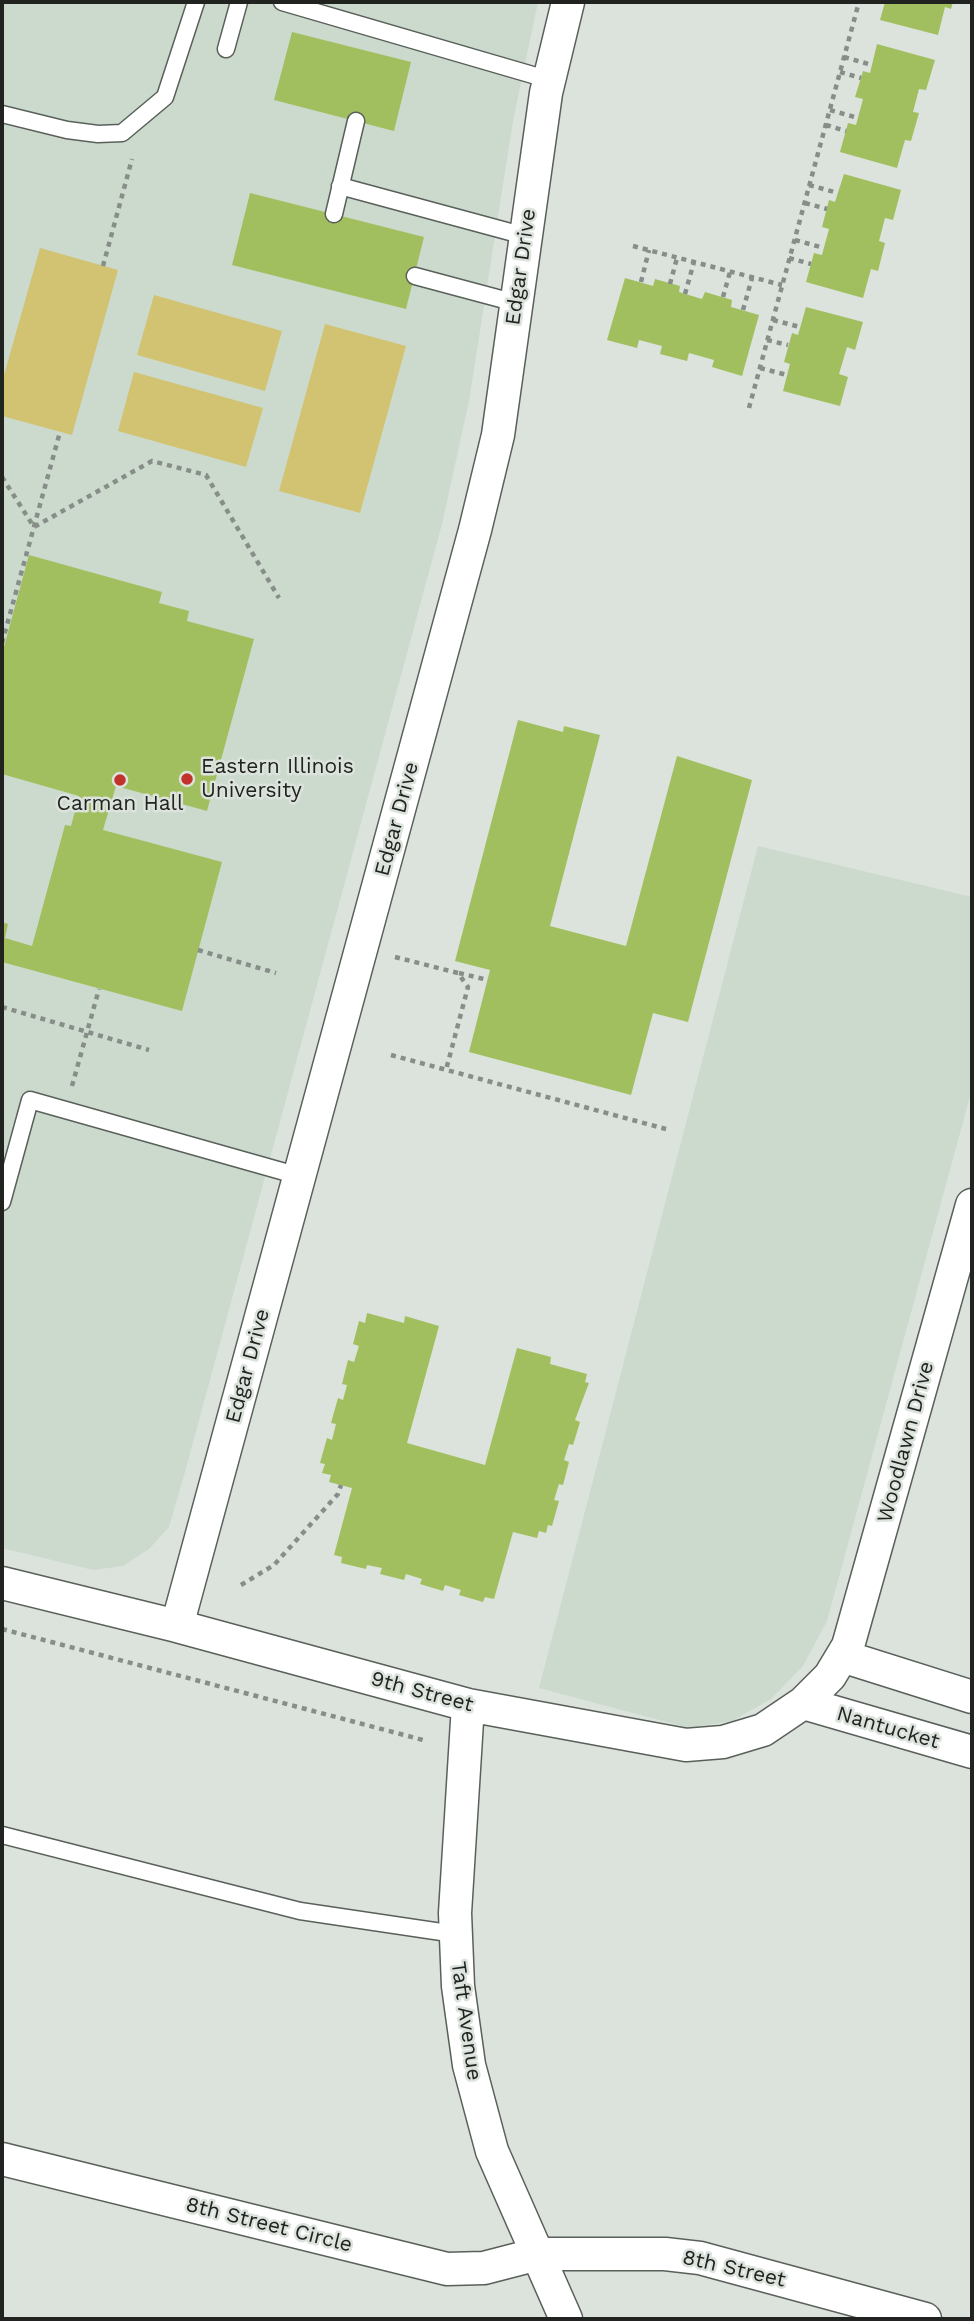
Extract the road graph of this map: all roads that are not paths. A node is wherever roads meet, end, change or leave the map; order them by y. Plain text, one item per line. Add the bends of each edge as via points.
1 (196, 2) edge
2 (239, 2) edge
3 (282, 2) edge
4 (568, 2) edge
5 (226, 49) dead end
6 (550, 80) junction
7 (2, 114) edge
8 (356, 121) dead end
9 (340, 186) junction
10 (334, 214) dead end
11 (525, 236) junction
12 (415, 276) dead end
13 (516, 303) junction
14 (299, 1176) junction
15 (2, 1202) edge
16 (972, 1205) edge
17 (959, 1298) edge
18 (2, 1583) edge
19 (177, 1626) junction
20 (836, 1666) junction
21 (972, 1697) edge
22 (803, 1703) junction
23 (468, 1705) junction
24 (972, 1752) edge
25 (2, 1835) edge
26 (455, 1934) junction
27 (2, 2159) edge
28 (538, 2254) junction
29 (566, 2319) edge
30 (925, 2319) edge

1 - 7 lane via 166,97 122,133 67,130
2 - 5 lane
3 - 6 lane
4 - 6 street, Edgar Drive
6 - 11 street, Edgar Drive
8 - 9 lane
9 - 10 lane
9 - 11 lane
11 - 13 street, Edgar Drive
12 - 13 lane
13 - 14 street, Edgar Drive via 498,435 475,530
14 - 15 lane via 30,1100
14 - 19 street, Edgar Drive
16 - 17 street, Woodlawn Drive
17 - 20 street, Woodlawn Drive via 858,1618
18 - 19 street, 9th Street
19 - 23 street, 9th Street
20 - 21 street
20 - 22 street, 9th Street
22 - 23 street, 9th Street via 763,1730 723,1742 686,1745
22 - 24 street, Nantucket
23 - 26 street, Taft Avenue
25 - 26 lane via 300,1911
26 - 28 street, Taft Avenue via 469,2065 492,2151
27 - 28 street, 8th Street Circle via 447,2269 485,2268
28 - 29 street, Taft Avenue
28 - 30 street, 8th Street via 622,2252 700,2258

